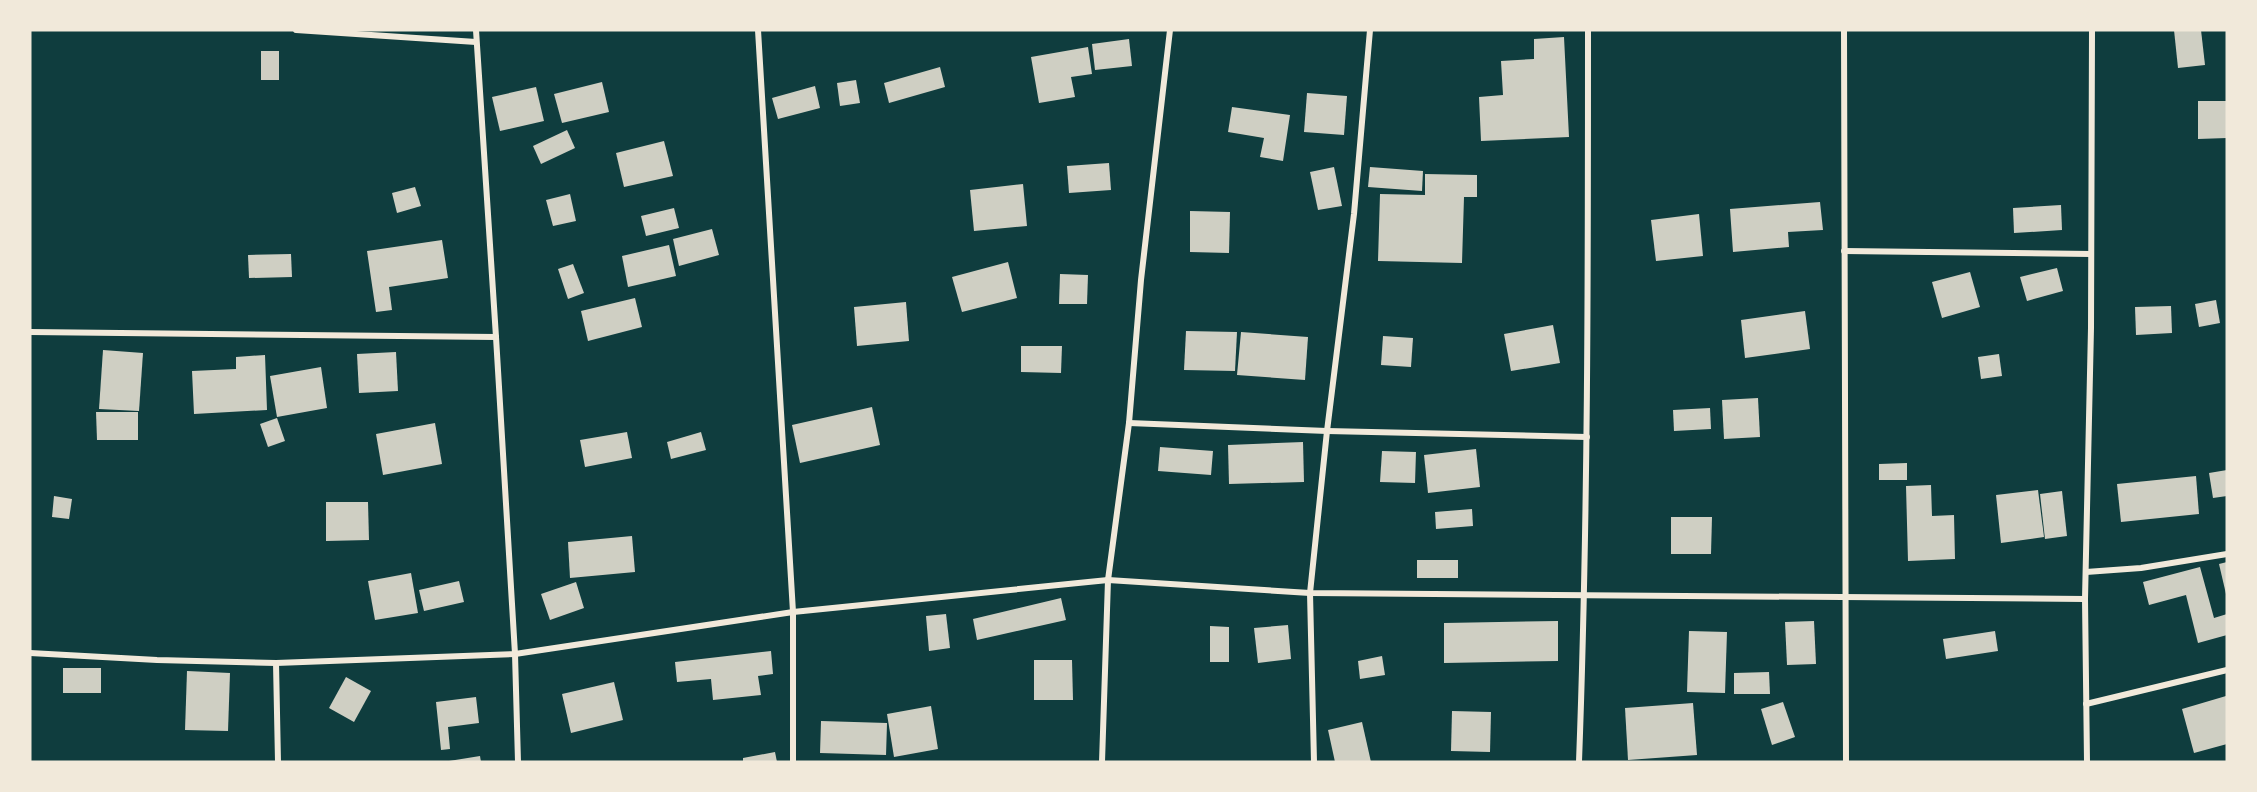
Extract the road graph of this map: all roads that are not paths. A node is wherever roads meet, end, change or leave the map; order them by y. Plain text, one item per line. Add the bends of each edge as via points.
1 (296, 30) edge
2 (476, 30) edge
3 (758, 30) edge
4 (1170, 30) edge
5 (1370, 30) edge
6 (1588, 30) edge
7 (1844, 30) edge
8 (2092, 30) edge
9 (476, 42) junction
10 (1844, 251) junction
11 (2091, 254) junction
12 (30, 332) edge
13 (496, 337) junction
14 (1129, 423) junction
15 (1327, 431) junction
16 (1587, 437) junction
17 (2227, 554) edge
18 (2086, 572) junction
19 (1108, 580) junction
20 (1310, 594) junction
21 (1585, 595) junction
22 (1845, 596) junction
23 (2085, 599) junction
24 (793, 612) junction
25 (30, 653) edge
26 (515, 654) junction
27 (276, 663) junction
28 (2227, 670) edge
29 (2086, 704) junction
30 (278, 762) edge
31 (518, 762) edge
32 (793, 762) edge
33 (1102, 762) edge
34 (1314, 762) edge
35 (1579, 762) edge
36 (1846, 762) edge
37 (2086, 762) edge

1 - 9 street
2 - 9 street
3 - 24 street
4 - 14 street
5 - 15 street via 1354,214
6 - 16 street
7 - 10 street
8 - 11 street
9 - 13 street
10 - 11 street
10 - 22 street
11 - 18 street
12 - 13 street
13 - 26 street
14 - 15 street
14 - 19 street
15 - 16 street
15 - 20 street
16 - 21 street
17 - 18 street
18 - 23 street
19 - 20 street
19 - 24 street
19 - 33 street
20 - 21 street
20 - 34 street
21 - 22 street
21 - 35 street
22 - 23 street
22 - 36 street
23 - 29 street
24 - 26 street
24 - 32 street
25 - 27 street
26 - 27 street
26 - 31 street
27 - 30 street
28 - 29 street
29 - 37 street

